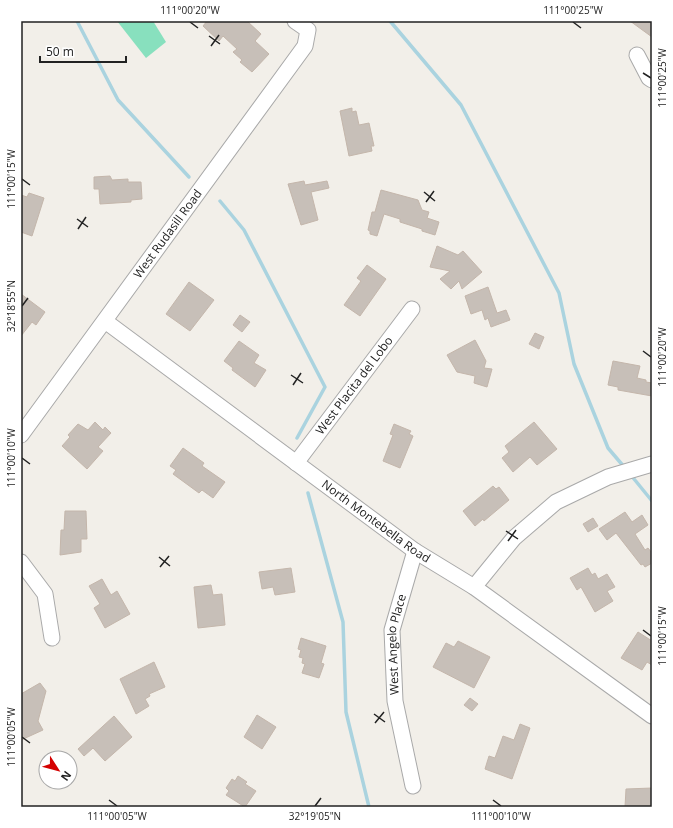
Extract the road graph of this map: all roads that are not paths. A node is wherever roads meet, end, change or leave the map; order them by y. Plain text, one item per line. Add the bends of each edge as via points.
1 (294, 21) edge
2 (637, 55) dead end
3 (652, 80) edge
4 (412, 309) dead end
5 (105, 321) junction
6 (21, 435) edge
7 (296, 462) junction
8 (652, 464) edge
9 (415, 551) junction
10 (21, 562) edge
11 (474, 587) junction
12 (52, 638) dead end
13 (652, 716) edge
14 (413, 786) dead end

1 - 5 street, West Rudasill Road via 308,30 305,46
2 - 3 street
4 - 7 street, West Placita del Lobo
5 - 6 street, West Rudasill Road
5 - 7 street, North Montebella Road
7 - 9 street, North Montebella Road
8 - 11 street via 608,477 556,502 514,538
9 - 11 street, North Montebella Road
9 - 14 street, West Angelo Place via 392,630 395,701
10 - 12 street via 45,594
11 - 13 street, North Montebella Road

